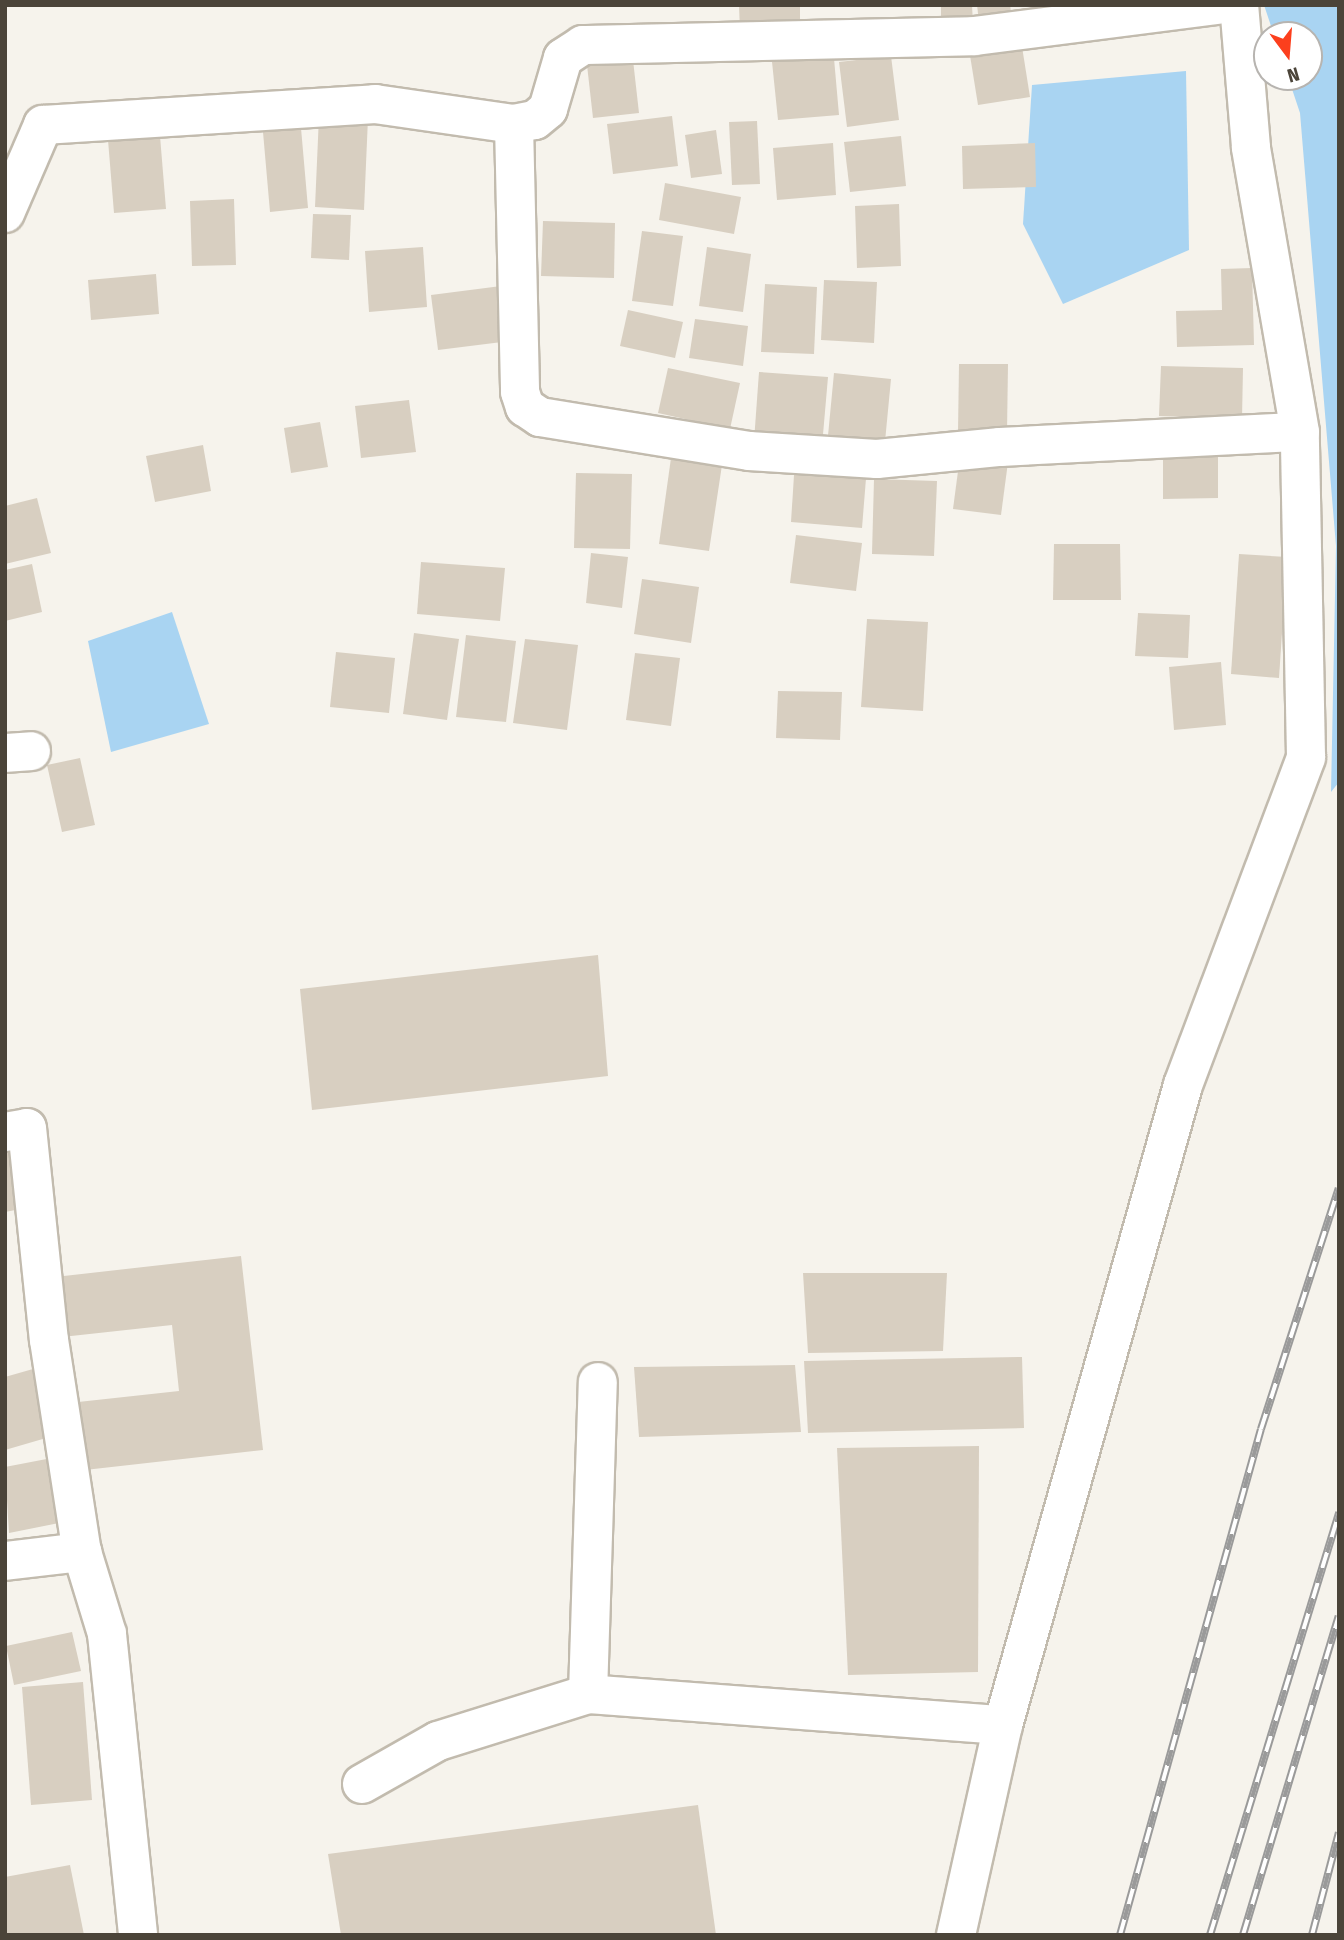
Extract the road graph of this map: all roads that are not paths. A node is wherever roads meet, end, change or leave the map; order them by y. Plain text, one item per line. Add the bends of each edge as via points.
1 (1218, 5) edge
2 (1239, 5) edge
3 (514, 124) junction
4 (5, 213) edge
5 (1300, 432) junction
6 (5, 1132) edge
7 (598, 1382) dead end
8 (82, 1552) junction
9 (5, 1560) edge
10 (587, 1694) junction
11 (1003, 1725) junction
12 (362, 1784) dead end
13 (138, 1935) edge
14 (957, 1935) edge

1 - 3 street via 975,36 583,45 563,58 548,109 535,120
2 - 5 street via 1251,147
3 - 4 street via 375,104 43,125
3 - 5 street via 520,392 525,407 540,417 749,451 877,460 1000,447
5 - 11 street via 1306,757 1183,1085
6 - 8 street via 27,1128 49,1340
7 - 10 street
8 - 9 street
8 - 13 street via 107,1634
10 - 11 street
10 - 12 street via 438,1741
11 - 14 street

